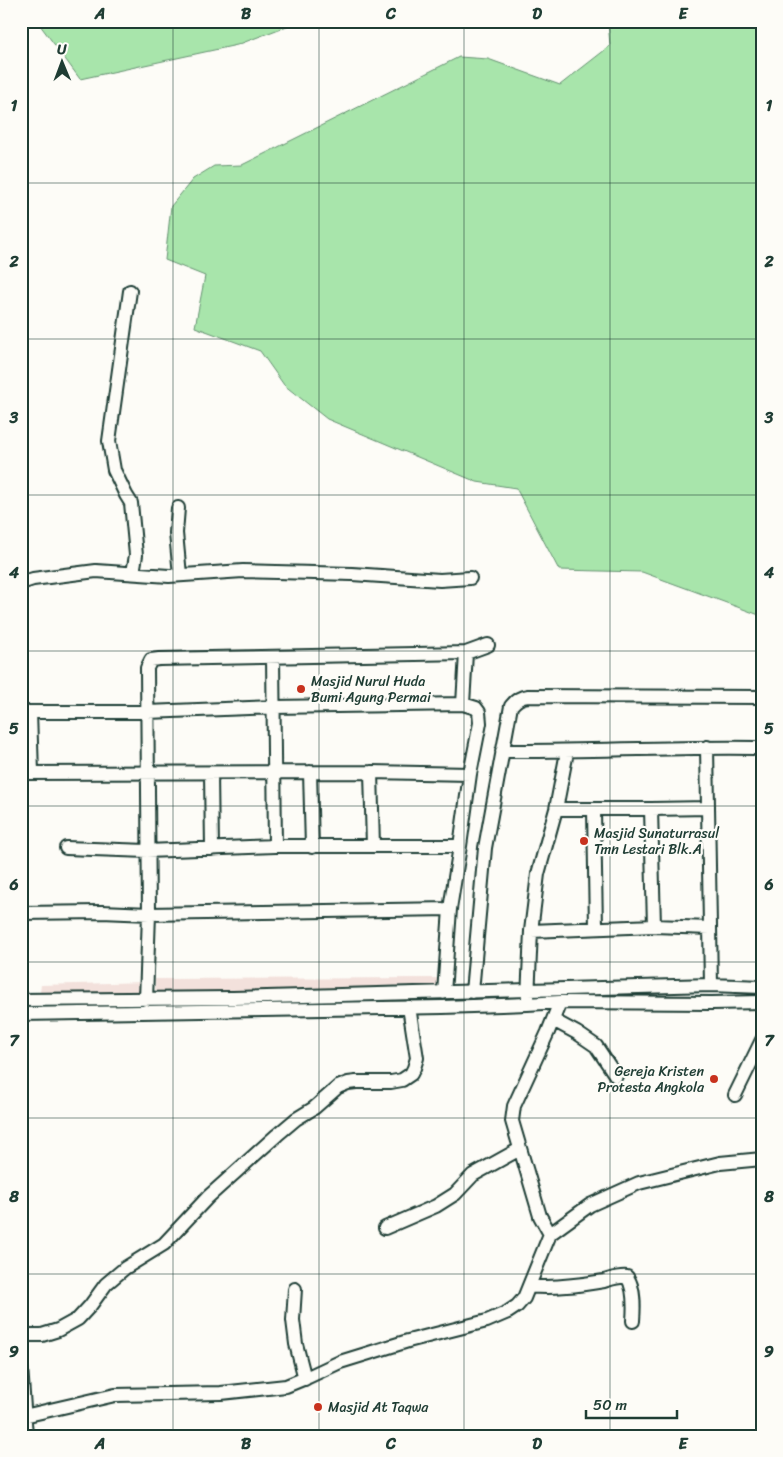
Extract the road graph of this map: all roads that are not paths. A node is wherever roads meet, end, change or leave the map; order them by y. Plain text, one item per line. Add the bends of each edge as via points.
1 (130, 291) dead end
2 (178, 508) dead end
3 (133, 573) junction
4 (180, 575) junction
5 (470, 578) dead end
6 (21, 583) edge
7 (488, 645) dead end
8 (466, 652) junction
9 (272, 657) junction
10 (762, 697) edge
11 (463, 704) junction
12 (274, 707) junction
13 (26, 712) edge
14 (147, 712) junction
15 (707, 746) junction
16 (762, 748) edge
17 (502, 751) junction
18 (567, 752) junction
19 (274, 772) junction
20 (310, 772) junction
21 (371, 772) junction
22 (27, 773) edge
23 (149, 773) junction
24 (211, 773) junction
25 (470, 774) junction
26 (708, 808) junction
27 (556, 809) junction
28 (651, 809) junction
29 (594, 810) junction
30 (275, 846) junction
31 (373, 846) junction
32 (460, 846) junction
33 (312, 847) junction
34 (66, 848) dead end
35 (212, 849) junction
36 (148, 851) junction
37 (450, 909) junction
38 (21, 913) edge
39 (149, 914) junction
40 (654, 926) junction
41 (596, 928) junction
42 (710, 928) junction
43 (531, 931) junction
44 (711, 985) junction
45 (762, 987) edge
46 (528, 990) junction
47 (472, 992) junction
48 (444, 993) junction
49 (21, 1000) edge
50 (146, 1000) junction
51 (560, 1002) junction
52 (762, 1002) edge
53 (527, 1004) junction
54 (409, 1007) junction
55 (21, 1014) edge
56 (553, 1020) junction
57 (762, 1040) edge
58 (616, 1076) dead end
59 (735, 1095) dead end
60 (520, 1149) junction
61 (762, 1159) edge
62 (385, 1228) dead end
63 (550, 1234) junction
64 (529, 1286) junction
65 (295, 1289) dead end
66 (633, 1321) dead end
67 (21, 1335) edge
68 (21, 1366) edge
69 (305, 1379) junction
70 (22, 1388) edge
71 (24, 1416) junction
72 (26, 1436) edge

1 - 3 street via 109,441 114,470 131,503 136,555
2 - 4 street via 176,533
3 - 4 street
3 - 6 street via 96,571
4 - 5 street via 243,571 440,580
7 - 8 street
8 - 9 street
8 - 11 street
9 - 12 street
9 - 14 street via 153,659 147,668
10 - 17 street via 524,696 512,706
11 - 12 street
11 - 25 street via 479,712 480,723
12 - 14 street
12 - 19 street
13 - 14 street
13 - 22 street
14 - 23 street
15 - 16 street
15 - 18 street
15 - 26 street
17 - 18 street
17 - 47 street via 485,848
18 - 27 street
19 - 20 street
19 - 24 street
19 - 30 street
20 - 21 street
20 - 33 street
21 - 25 street
21 - 31 street
22 - 23 street
23 - 24 street
23 - 36 street
24 - 35 street
25 - 32 street
26 - 28 street
26 - 42 street
27 - 29 street
27 - 43 street via 538,874
28 - 29 street
28 - 40 street
29 - 41 street
30 - 33 street
30 - 35 street
31 - 32 street
31 - 33 street
32 - 37 street
34 - 36 street
35 - 36 street
36 - 39 street
37 - 39 street
37 - 48 street
38 - 39 street
39 - 50 street
40 - 41 street
40 - 42 street
41 - 43 street
42 - 44 street
43 - 46 street
44 - 45 street
44 - 46 street
46 - 47 street
46 - 53 street
47 - 48 street
48 - 50 street
49 - 50 street
51 - 52 street
51 - 53 street
51 - 56 street
53 - 54 street
54 - 55 street
54 - 67 street via 417,1058 411,1074 402,1080 348,1083 338,1088 277,1135 208,1197 164,1244 106,1284 78,1319 42,1335
56 - 58 street via 596,1046
56 - 60 street via 514,1106 512,1121
57 - 59 street
60 - 62 street via 473,1175 456,1194 436,1206
60 - 63 street via 540,1216
61 - 63 street via 720,1163 639,1183 590,1205
63 - 64 street
64 - 66 street via 542,1288 627,1277 631,1284
64 - 69 street via 518,1306 487,1321 340,1362
65 - 69 street via 293,1320
68 - 70 street
69 - 71 street via 286,1386 221,1393 116,1395
70 - 71 street
71 - 72 street

